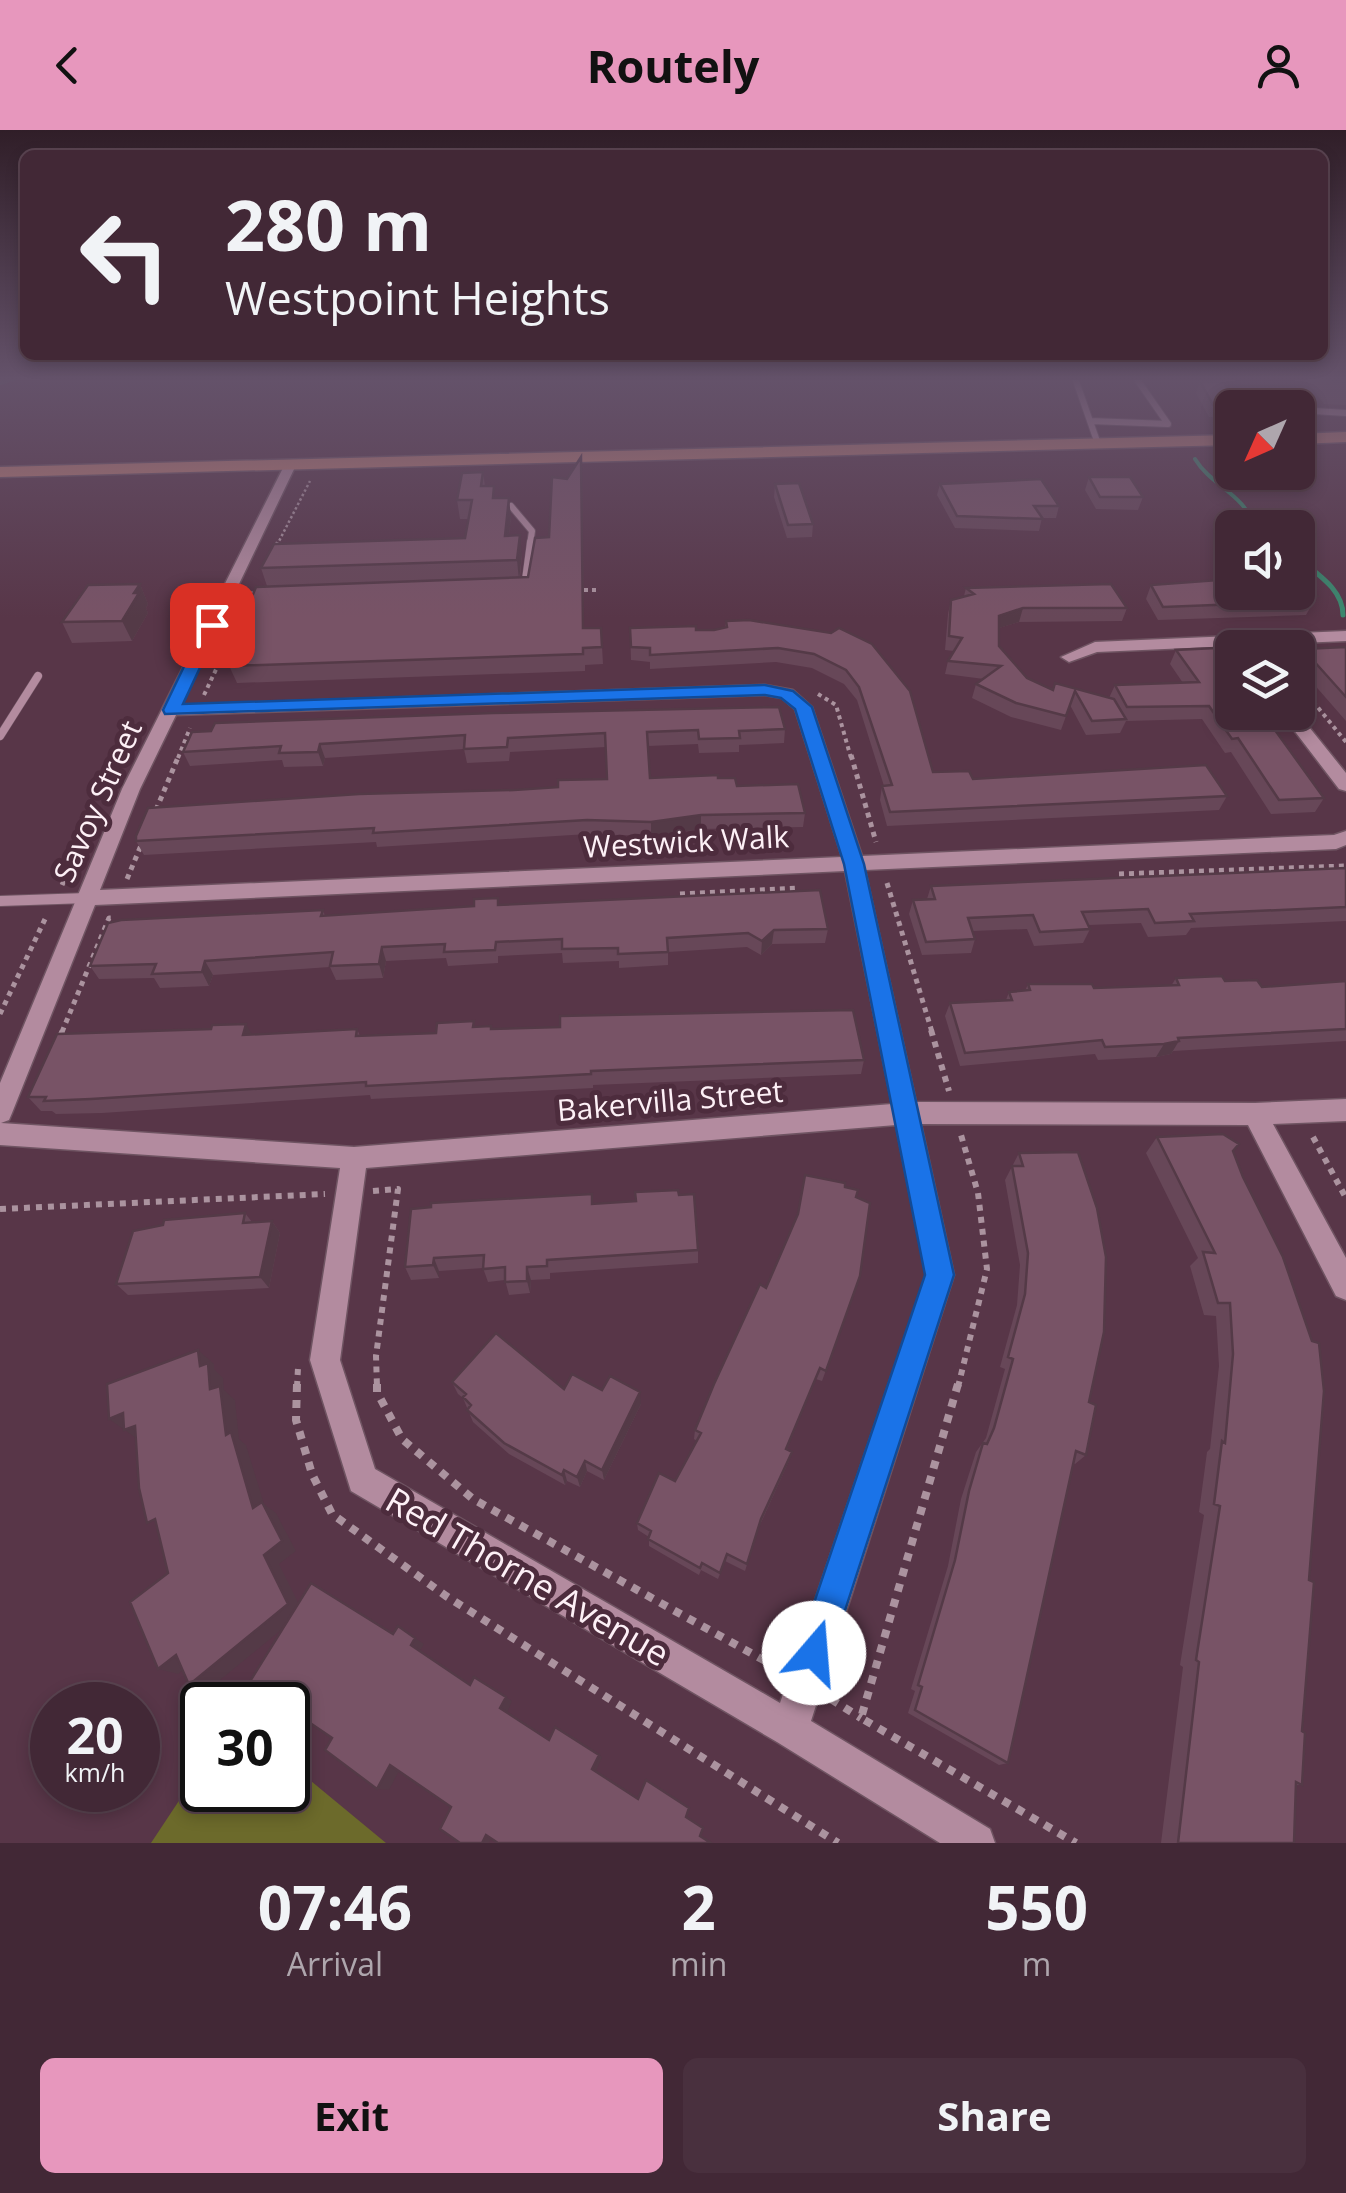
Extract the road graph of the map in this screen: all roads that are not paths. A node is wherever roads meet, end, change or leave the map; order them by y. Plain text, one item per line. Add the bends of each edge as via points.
1 (562, 458) edge
2 (290, 465) junction
3 (0, 472) edge
4 (510, 506) edge
5 (507, 587) edge
6 (282, 595) edge
7 (226, 597) junction
8 (1346, 636) edge
9 (1315, 638) edge
10 (1215, 644) edge
11 (1069, 657) dead end
12 (38, 676) dead end
13 (171, 710) junction
14 (1302, 730) edge
15 (0, 736) edge
16 (1346, 785) edge
17 (1346, 838) edge
18 (854, 864) junction
19 (87, 898) junction
20 (0, 901) edge
21 (1346, 1110) edge
22 (0, 1113) edge
23 (909, 1113) junction
24 (1255, 1114) junction
25 (0, 1134) edge
26 (354, 1158) junction
27 (1346, 1286) edge
28 (790, 1728) junction
29 (976, 1843) edge

1 - 2 main road
2 - 3 main road
2 - 7 street, Savoy Street
4 - 5 lane via 532,531 526,586
6 - 7 lane
7 - 13 street, Savoy Street
8 - 9 street
10 - 11 street via 1095,647
12 - 15 lane
13 - 18 street via 786,694 803,707
13 - 19 street, Savoy Street
14 - 16 street
17 - 18 street, Westwick Walk
18 - 19 street, Westwick Walk
18 - 23 street
19 - 20 lane
19 - 22 street, Savoy Street
21 - 24 street, Bakervilla Street
23 - 24 street, Bakervilla Street
23 - 26 street, Bakervilla Street
23 - 28 street via 940,1275
24 - 27 street
25 - 26 street, Bakervilla Street
26 - 28 street, Red Thorne Avenue via 325,1360 362,1480
28 - 29 street, Red Thorne Avenue

